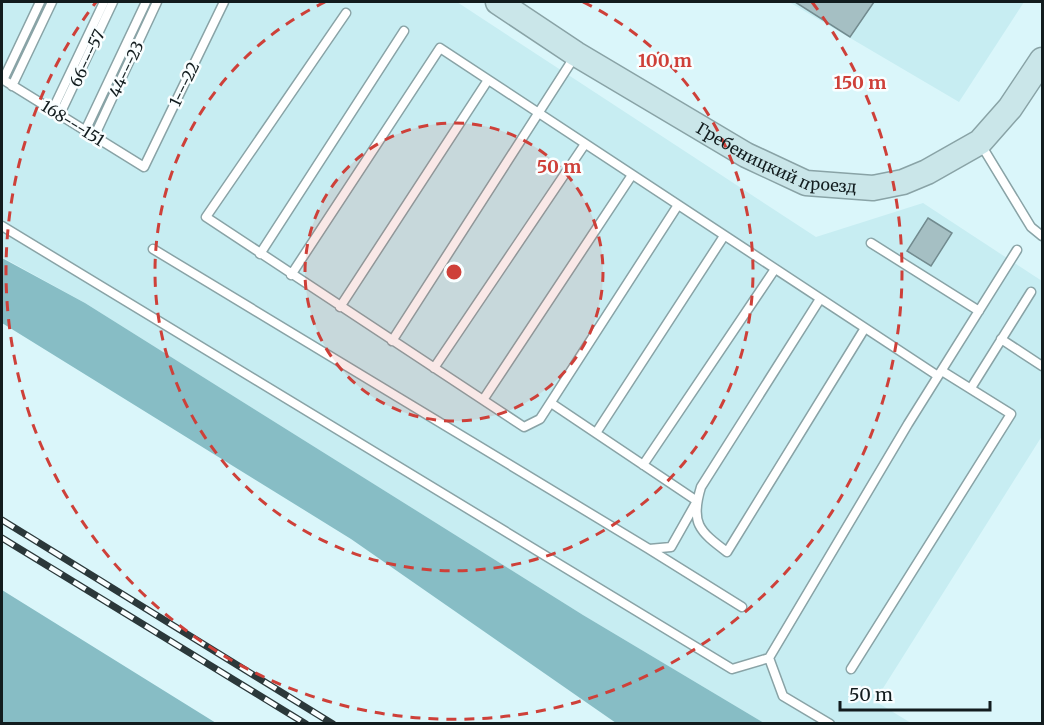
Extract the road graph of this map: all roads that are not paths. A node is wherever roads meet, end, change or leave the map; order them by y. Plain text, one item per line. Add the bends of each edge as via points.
1 (40, 2) edge
2 (52, 2) edge
3 (104, 2) edge
4 (114, 2) edge
5 (146, 2) edge
6 (157, 2) edge
7 (224, 2) edge
8 (498, 2) edge
9 (346, 13) dead end
10 (404, 31) dead end
11 (576, 54) junction
12 (1042, 60) edge
13 (2, 80) edge
14 (488, 80) junction
15 (12, 86) junction
16 (57, 112) junction
17 (537, 112) junction
18 (86, 131) junction
19 (94, 137) junction
20 (980, 142) junction
21 (585, 144) junction
22 (144, 167) joint
23 (632, 175) junction
24 (678, 205) junction
25 (2, 226) edge
26 (724, 236) junction
27 (1042, 236) edge
28 (871, 243) dead end
29 (153, 249) dead end
30 (1017, 250) dead end
31 (260, 254) junction
32 (775, 269) junction
33 (291, 274) junction
34 (1031, 292) dead end
35 (820, 299) junction
36 (340, 307) junction
37 (979, 311) junction
38 (865, 328) junction
39 (1001, 339) junction
40 (392, 341) junction
41 (1042, 366) edge
42 (434, 368) junction
43 (940, 373) junction
44 (970, 388) junction
45 (483, 400) junction
46 (551, 403) junction
47 (596, 433) junction
48 (643, 465) junction
49 (697, 501) junction
50 (649, 549) junction
51 (742, 607) dead end
52 (769, 658) junction
53 (851, 669) dead end
54 (830, 723) edge

1 - 13 lane
2 - 15 lane
3 - 16 lane
4 - 16 lane, 66---57
5 - 18 lane
6 - 19 lane, 44---23
7 - 22 lane, 1---22
8 - 11 street, Гребеницкий проезд
9 - 31 lane via 206,217
10 - 31 lane
11 - 17 lane
11 - 20 street, Гребеницкий проезд via 746,155 806,183 873,188 903,182
12 - 20 street, Гребеницкий проезд via 1010,108
13 - 15 lane, 168---151
14 - 17 lane
14 - 33 lane via 440,48
14 - 36 lane
15 - 16 lane, 168---151
16 - 18 lane, 168---151
17 - 21 lane
17 - 40 lane
18 - 19 lane, 168---151
19 - 22 lane, 168---151
20 - 27 lane via 1031,227
21 - 23 lane
21 - 42 lane
23 - 24 lane
23 - 45 lane
24 - 26 lane
24 - 46 lane
25 - 52 lane via 732,669
26 - 32 lane
26 - 47 lane
28 - 37 lane
29 - 50 lane
30 - 37 lane
31 - 33 lane
32 - 35 lane
32 - 48 lane
33 - 36 lane
34 - 39 lane
35 - 38 lane
35 - 49 lane via 701,487
36 - 40 lane
37 - 43 lane
38 - 43 lane
38 - 49 lane via 727,552 702,533 696,518
39 - 41 lane
39 - 44 lane
40 - 42 lane
42 - 45 lane
43 - 44 lane
43 - 52 lane
44 - 53 lane via 1011,414
45 - 46 lane via 524,428 540,419
46 - 47 lane
47 - 48 lane
48 - 49 lane
49 - 50 lane via 671,547
50 - 51 lane
52 - 54 lane via 783,696

